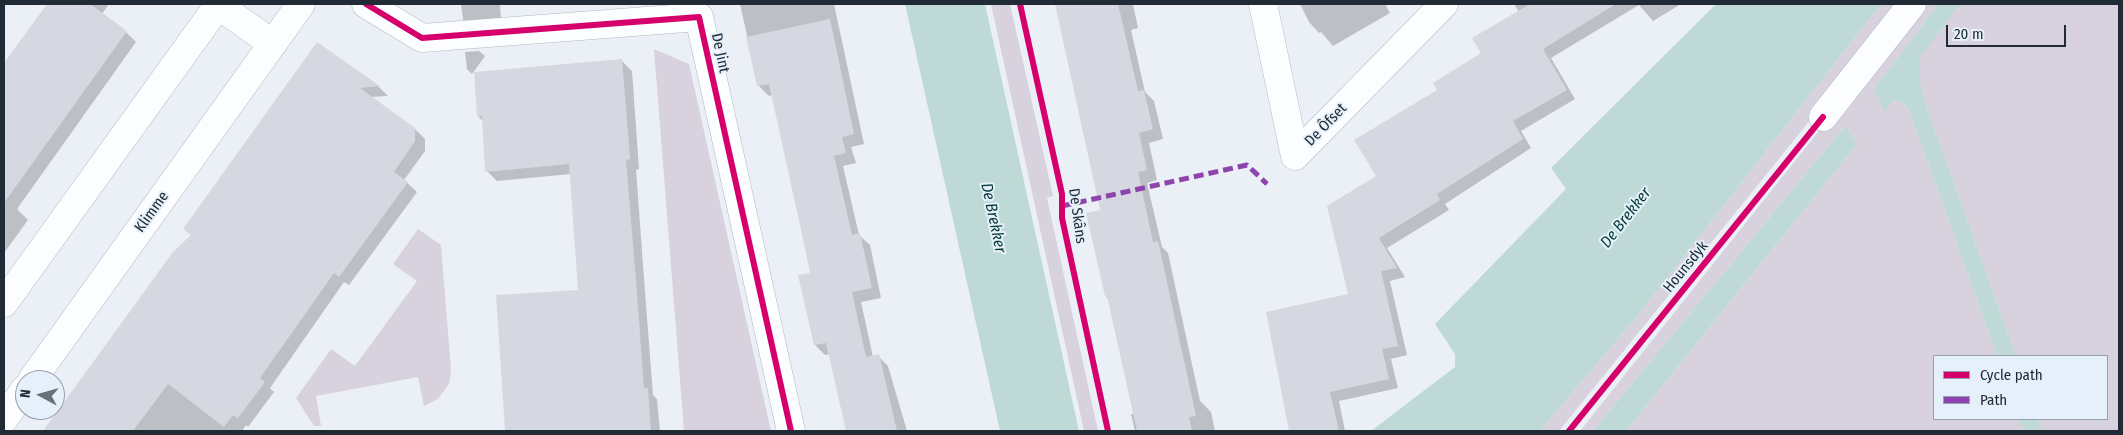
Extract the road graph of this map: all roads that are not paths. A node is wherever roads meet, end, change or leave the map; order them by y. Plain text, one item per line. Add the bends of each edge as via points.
1 (219, 4) edge
2 (301, 4) edge
3 (366, 4) edge
4 (1263, 4) edge
5 (1444, 4) edge
6 (1912, 4) edge
7 (273, 44) junction
8 (1823, 117) dead end
9 (4, 303) edge
10 (39, 370) edge
11 (15, 403) edge
12 (4, 419) edge
13 (791, 431) edge

1 - 7 street
1 - 9 street
2 - 7 street, Klimme
3 - 13 street, De Jint via 422,38 699,17
4 - 5 street, De Ôfset via 1295,156
6 - 8 street
7 - 10 street, Klimme
11 - 12 street

